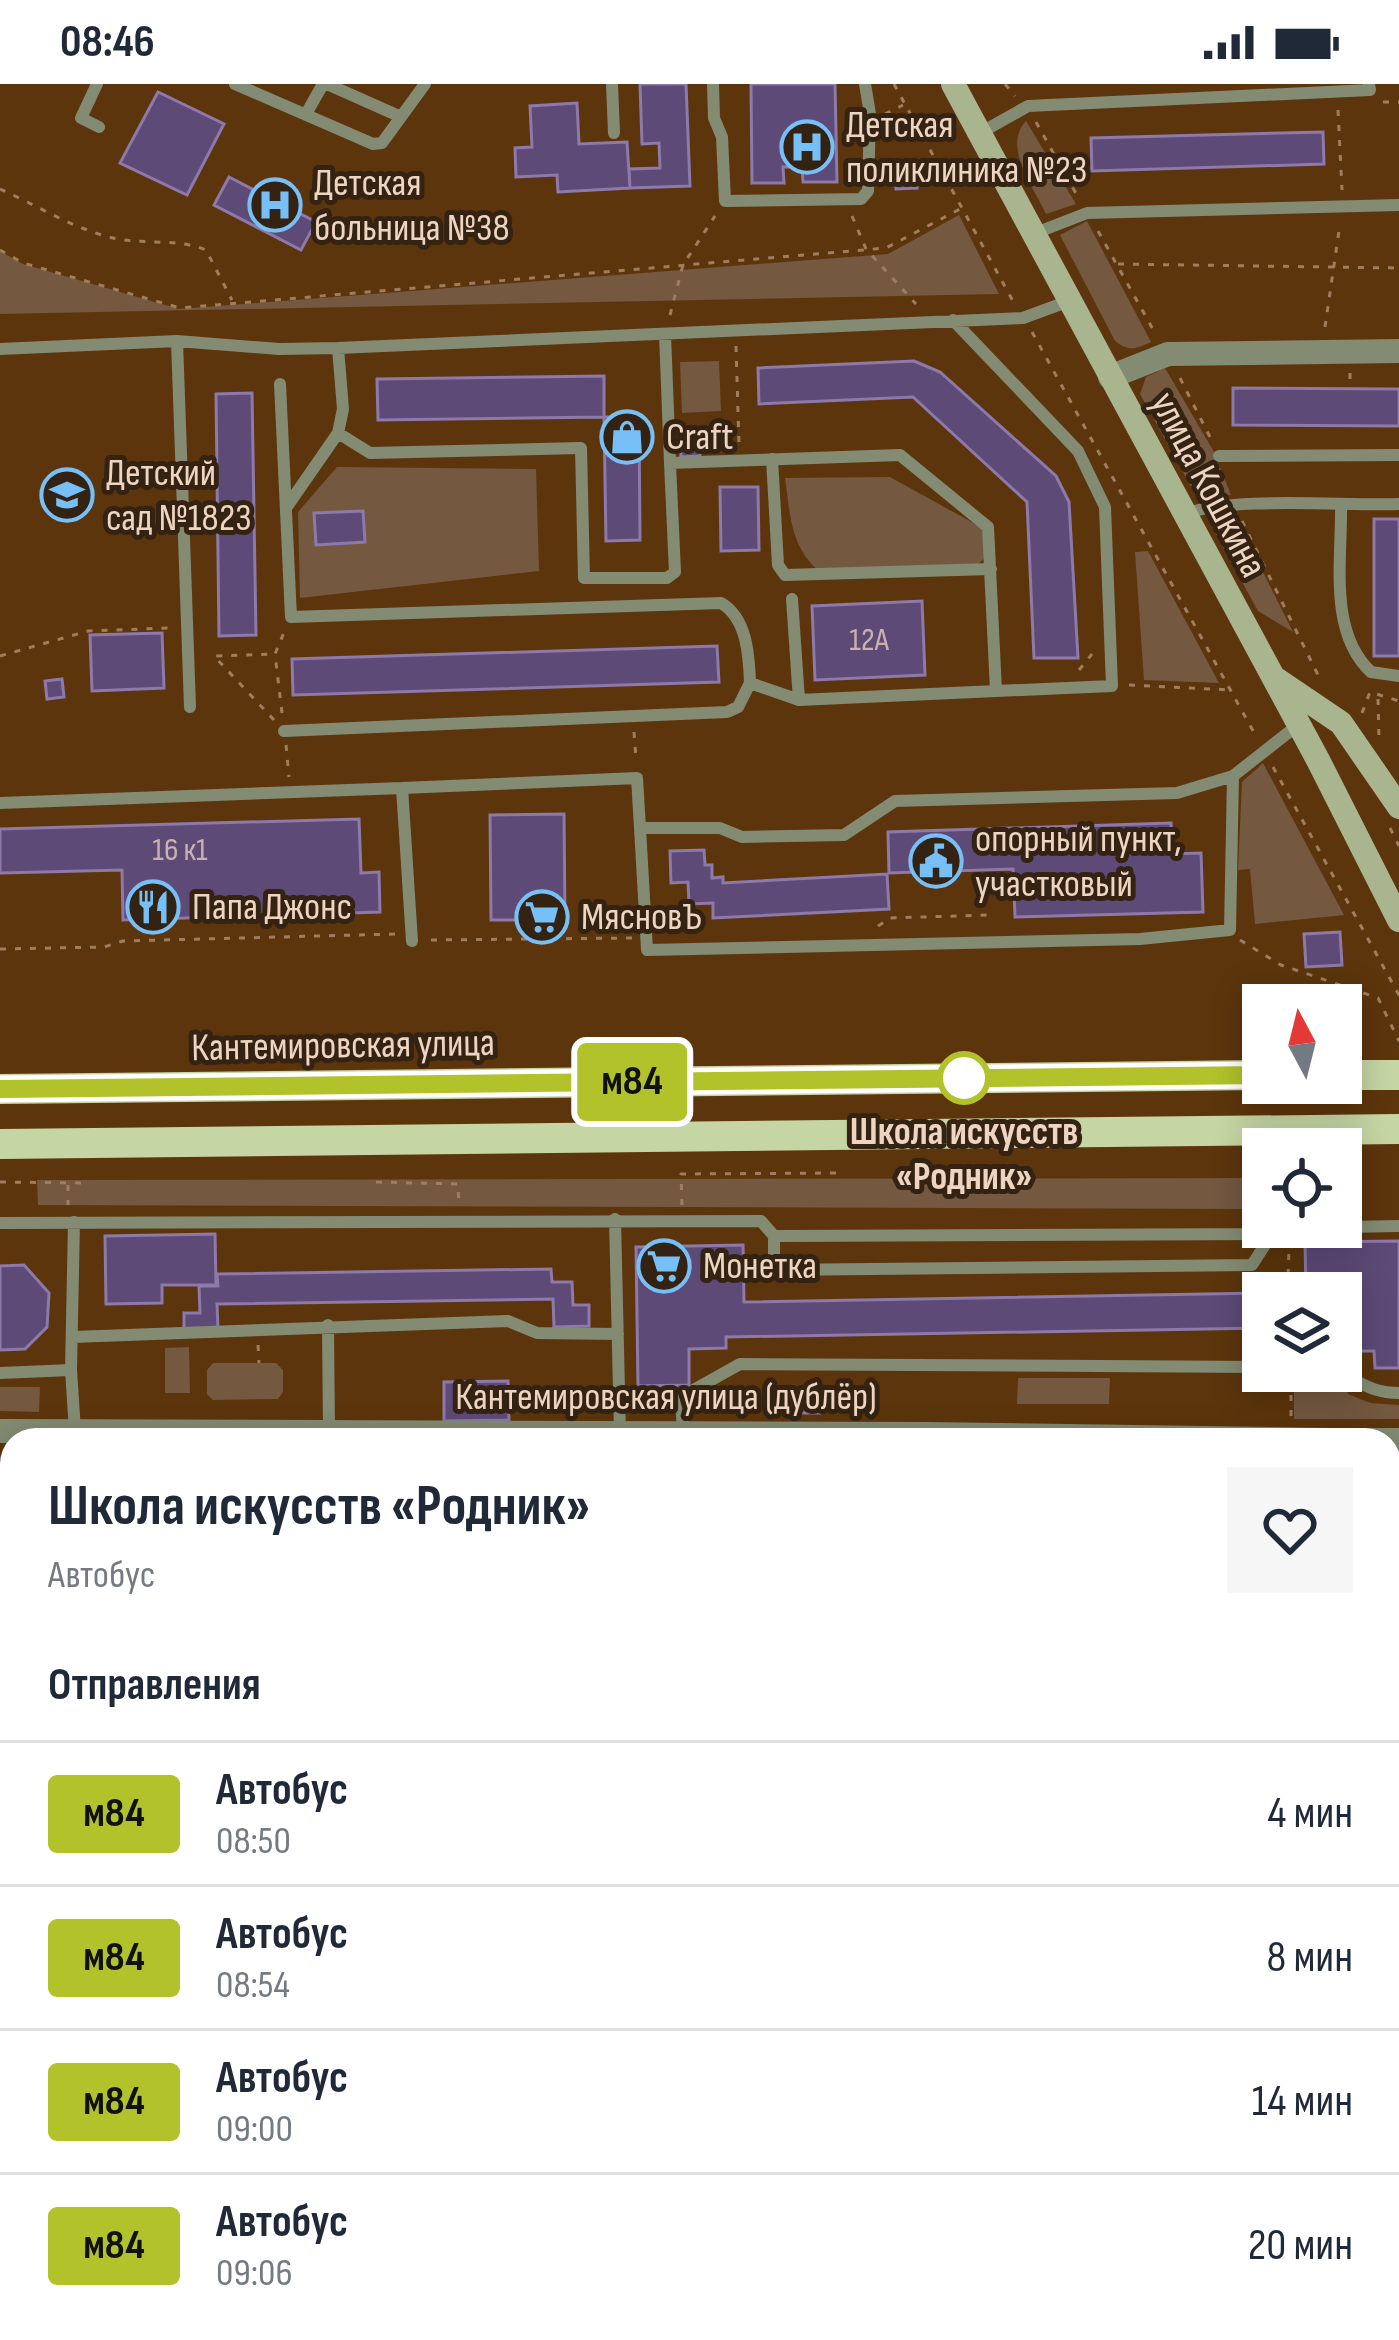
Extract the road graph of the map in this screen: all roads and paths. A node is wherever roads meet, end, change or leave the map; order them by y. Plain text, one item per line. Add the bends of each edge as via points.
1 (97, 84) edge
2 (235, 84) edge
3 (325, 84) edge
4 (424, 84) edge
5 (612, 84) edge
6 (713, 84) edge
7 (865, 84) edge
8 (894, 84) edge
9 (953, 84) edge
10 (1005, 84) edge
11 (1370, 84) edge
12 (1295, 90) edge
13 (1028, 106) junction
14 (306, 114) junction
15 (399, 116) junction
16 (99, 127) dead end
17 (614, 133) dead end
18 (980, 133) junction
19 (0, 189) edge
20 (845, 199) junction
21 (725, 201) junction
22 (1399, 206) edge
23 (962, 208) junction
24 (1087, 213) junction
25 (1032, 235) junction
26 (866, 249) junction
27 (0, 250) edge
28 (1116, 264) dead end
29 (683, 265) junction
30 (1399, 268) edge
31 (1069, 302) junction
32 (234, 303) junction
33 (1023, 318) junction
34 (953, 320) junction
35 (931, 321) junction
36 (735, 332) junction
37 (665, 334) junction
38 (177, 341) junction
39 (338, 347) junction
40 (0, 349) edge
41 (1399, 351) edge
42 (1110, 377) junction
43 (280, 384) dead end
44 (338, 434) junction
45 (1399, 455) edge
46 (1220, 457) dead end
47 (772, 458) junction
48 (740, 460) junction
49 (670, 464) junction
50 (1399, 504) edge
51 (1341, 506) junction
52 (286, 508) junction
53 (1184, 515) junction
54 (991, 569) junction
55 (792, 599) dead end
56 (291, 617) junction
57 (189, 627) junction
58 (1112, 631) junction
59 (275, 654) junction
60 (0, 656) edge
61 (1076, 674) dead end
62 (1269, 674) junction
63 (1399, 676) edge
64 (750, 683) junction
65 (1115, 684) junction
66 (1232, 690) junction
67 (996, 691) junction
68 (1382, 698) junction
69 (799, 700) junction
70 (1399, 701) edge
71 (190, 707) dead end
72 (1363, 709) junction
73 (633, 716) junction
74 (1360, 717) dead end
75 (1298, 725) junction
76 (284, 731) junction
77 (1264, 752) junction
78 (1379, 752) dead end
79 (1233, 776) junction
80 (637, 778) junction
81 (402, 788) junction
82 (291, 789) junction
83 (0, 803) edge
84 (1399, 807) edge
85 (640, 828) junction
86 (989, 915) dead end
87 (1399, 920) edge
88 (1231, 930) junction
89 (411, 937) junction
90 (646, 938) junction
91 (853, 945) junction
92 (0, 950) edge
93 (1399, 995) edge
94 (1399, 1040) edge
95 (1242, 1075) edge
96 (1362, 1075) edge
97 (1399, 1076) edge
98 (0, 1089) edge
99 (1399, 1129) edge
100 (0, 1144) edge
101 (840, 1173) dead end
102 (0, 1182) edge
103 (376, 1182) dead end
104 (68, 1183) junction
105 (89, 1183) dead end
106 (615, 1219) junction
107 (459, 1220) junction
108 (682, 1221) junction
109 (71, 1222) junction
110 (0, 1223) edge
111 (1399, 1226) edge
112 (1362, 1227) edge
113 (1242, 1234) edge
114 (773, 1236) junction
115 (1263, 1248) edge
116 (328, 1325) junction
117 (618, 1334) junction
118 (73, 1337) junction
119 (1242, 1366) edge
120 (71, 1370) junction
121 (0, 1373) edge
122 (1362, 1385) edge
123 (1292, 1392) edge
124 (1399, 1393) edge
125 (75, 1428) edge
126 (329, 1428) edge
127 (620, 1428) edge
128 (683, 1428) edge
129 (1287, 1428) edge

1 - 16 lane via 81,118
2 - 14 lane
3 - 14 lane
3 - 15 lane
4 - 15 lane
5 - 17 lane
6 - 21 lane
7 - 20 lane via 868,191
8 - 23 path
9 - 18 main road, улица Кошкина
10 - 13 path
11 - 12 lane
12 - 13 lane
13 - 18 lane
13 - 24 path
14 - 15 lane via 373,144
18 - 25 main road, улица Кошкина
19 - 32 path via 104,236 206,250
20 - 21 lane
20 - 26 path
21 - 29 path
22 - 24 lane
23 - 26 path via 886,248
23 - 33 path
24 - 25 lane
25 - 31 main road, улица Кошкина
26 - 29 path
26 - 35 path
27 - 32 path via 180,308
28 - 30 path
29 - 32 path
29 - 37 path
31 - 33 lane
31 - 42 main road, улица Кошкина
33 - 34 lane
33 - 66 path
34 - 35 lane
34 - 58 lane via 1078,451 1105,507
35 - 36 lane
36 - 37 lane
36 - 48 path
37 - 39 lane
37 - 49 lane
38 - 39 lane
38 - 40 lane
38 - 57 lane
39 - 44 lane
41 - 42 street via 1168,354
42 - 53 main road, улица Кошкина
43 - 52 lane
44 - 49 lane via 370,453 581,448 584,578 675,572
44 - 52 lane
45 - 46 lane
47 - 48 lane
47 - 54 lane via 900,455 986,523
47 - 54 lane via 785,575
48 - 49 lane
50 - 51 lane
51 - 53 lane
51 - 63 lane via 1347,640 1371,672
52 - 56 lane
53 - 62 main road, улица Кошкина
54 - 67 lane
55 - 69 lane
56 - 59 path
56 - 64 lane via 721,603 738,619
57 - 60 path via 88,631
57 - 71 lane
58 - 61 path
58 - 65 lane
59 - 76 path
59 - 76 path via 214,656
62 - 75 main road, улица Кошкина
62 - 84 main road via 1341,723
64 - 69 lane
64 - 73 lane via 728,712
65 - 66 path
65 - 67 lane
66 - 77 path
67 - 69 lane
68 - 70 path
68 - 72 path
68 - 72 path via 1370,692
68 - 78 path
72 - 74 path
73 - 76 lane
73 - 80 path
75 - 77 lane
75 - 87 main road, улица Кошкина
76 - 82 path
77 - 79 lane
77 - 93 path
79 - 85 lane via 1177,793 896,801 844,835
79 - 88 lane
80 - 81 lane
80 - 85 lane
81 - 82 lane
81 - 89 lane
82 - 83 lane
85 - 90 lane
86 - 91 path via 890,918
88 - 91 lane
88 - 94 path via 1281,965 1378,998
89 - 90 path
89 - 92 path via 123,940
90 - 91 lane via 647,950
95 - 98 main road, Кантемировская улица
96 - 97 main road
99 - 100 main road
101 - 108 path via 681,1174
102 - 104 path
103 - 107 path via 458,1184
104 - 105 path
104 - 109 path
106 - 107 lane
106 - 108 lane
106 - 117 lane
107 - 109 lane
108 - 114 lane via 761,1221
109 - 110 lane
109 - 118 lane
111 - 112 lane
113 - 114 lane
114 - 115 lane via 774,1270 1252,1264
116 - 117 lane via 508,1321 537,1333
116 - 118 lane
116 - 126 lane
117 - 127 lane
118 - 120 lane
119 - 128 lane via 740,1364 681,1397
120 - 121 lane
120 - 125 lane
122 - 124 lane
123 - 129 path

